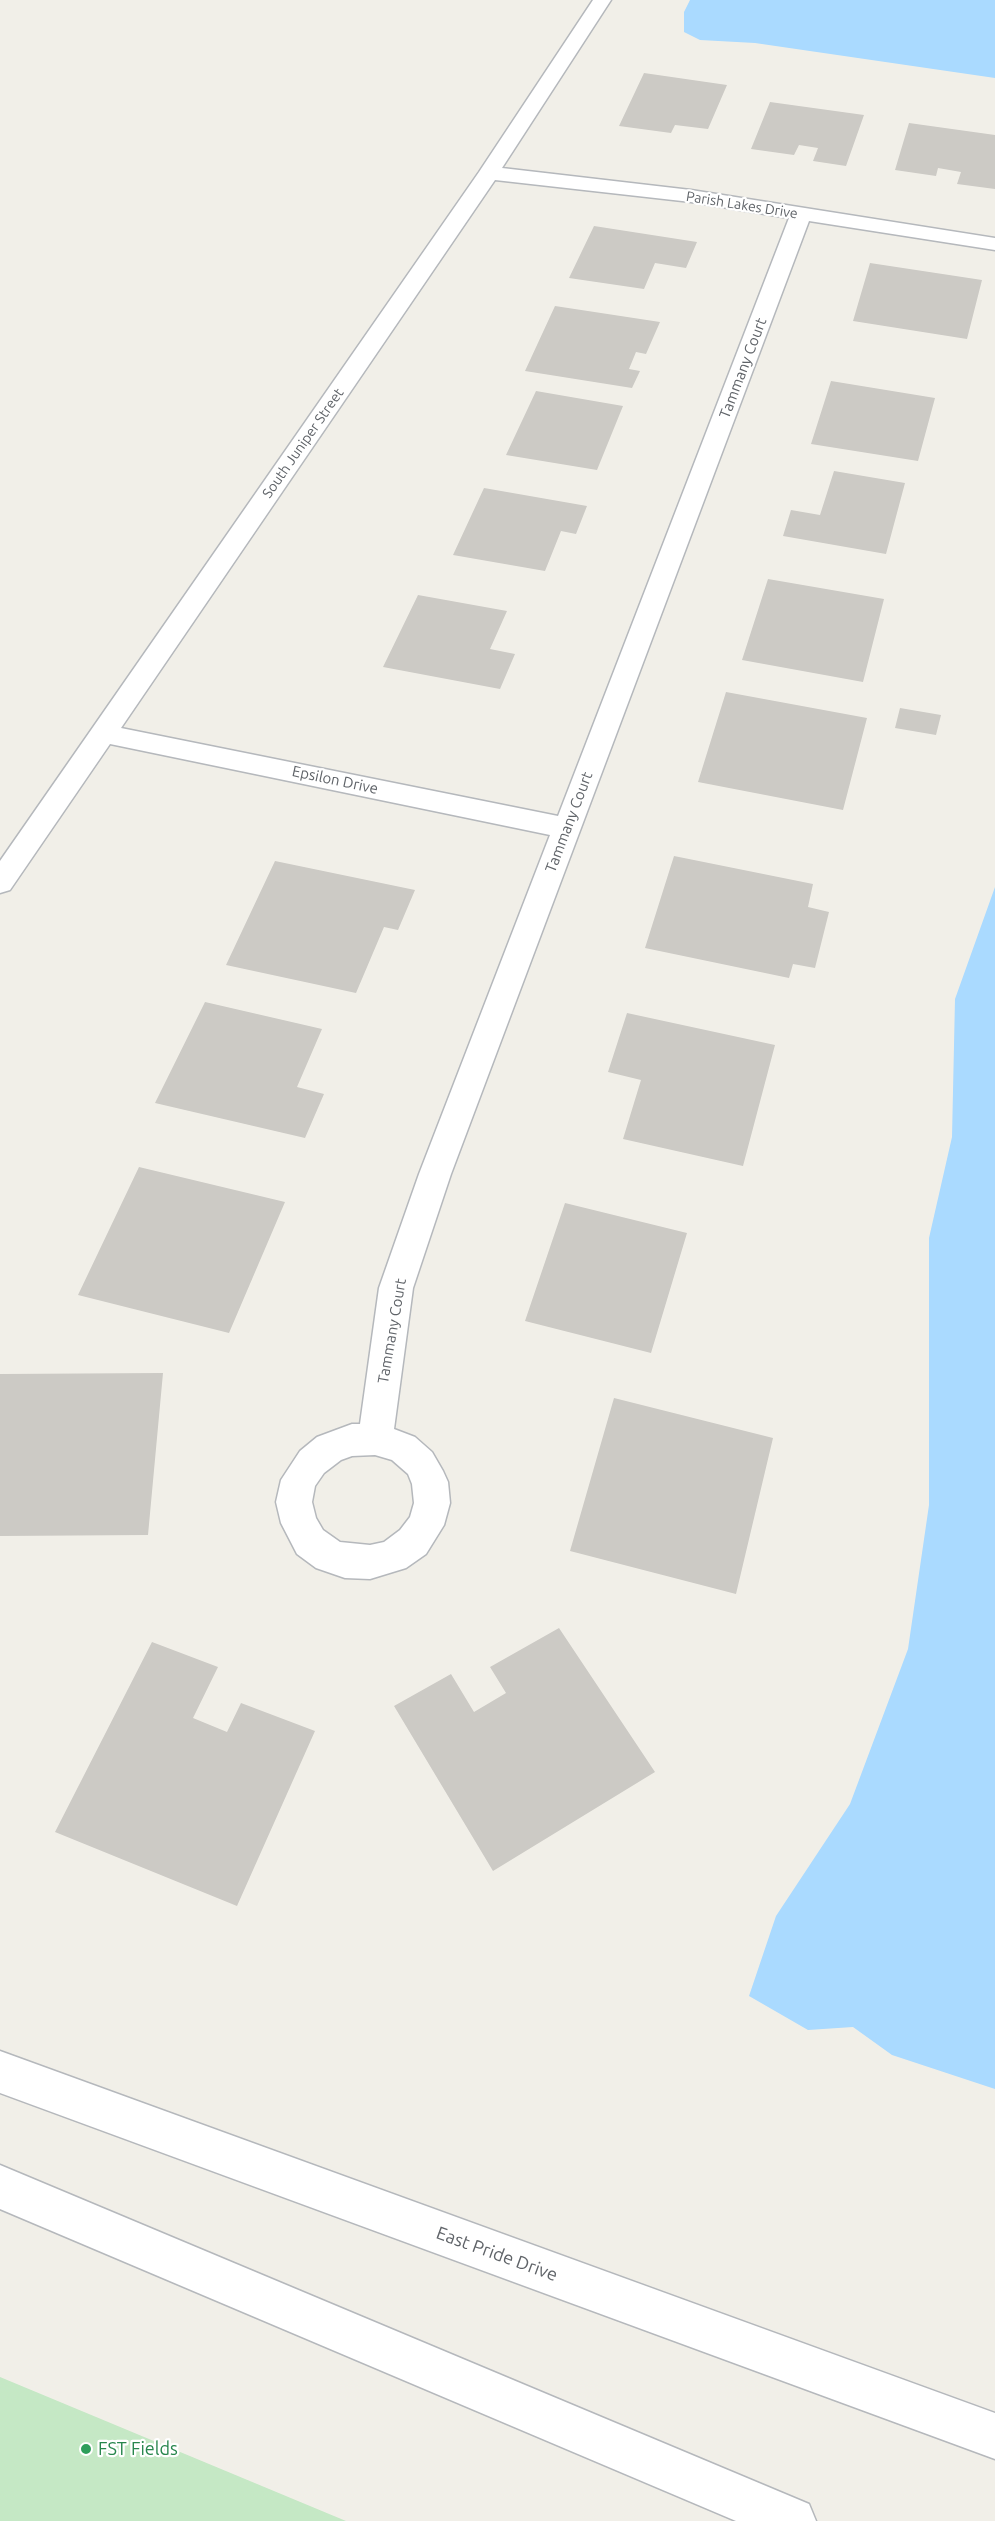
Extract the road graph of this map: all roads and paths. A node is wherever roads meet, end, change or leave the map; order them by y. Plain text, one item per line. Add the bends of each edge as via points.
1 (602, 0) edge
2 (489, 173) junction
3 (801, 215) junction
4 (995, 244) edge
5 (102, 733) junction
6 (567, 828) junction
7 (0, 883) edge
8 (375, 1439) dead end
9 (0, 2072) edge
10 (0, 2187) edge
11 (995, 2436) edge
12 (792, 2521) edge

1 - 2 street, South Juniper Street
2 - 3 street, Parish Lakes Drive via 690,196
2 - 5 street, South Juniper Street
3 - 4 street, Parish Lakes Drive
3 - 6 street, Tammany Court
5 - 6 street, Epsilon Drive
5 - 7 street, South Juniper Street
6 - 8 street, Tammany Court via 435,1174 396,1288
9 - 11 street, East Pride Drive
10 - 12 street

